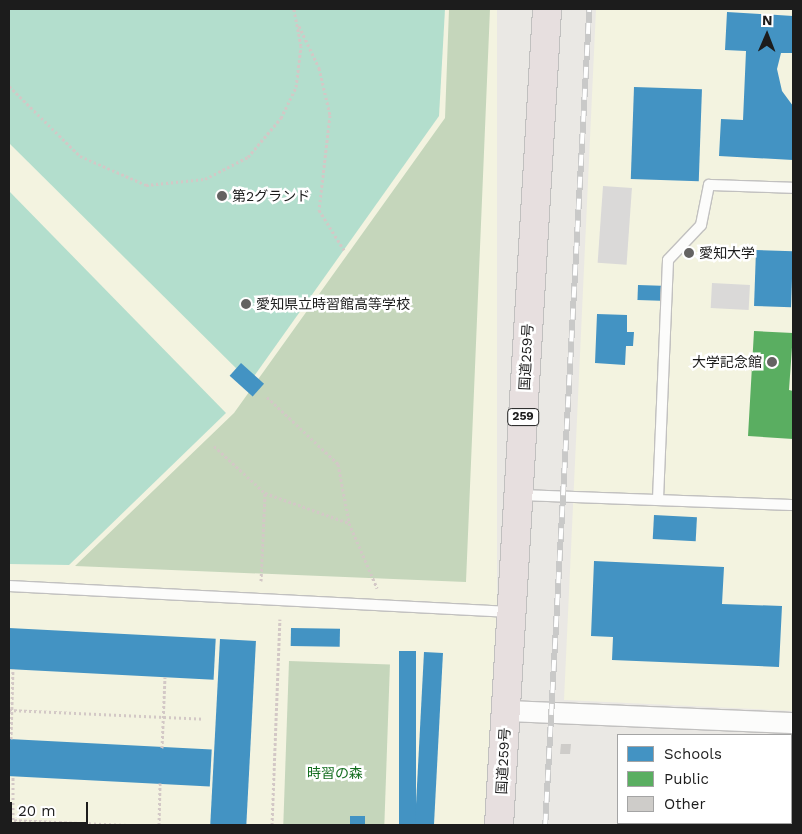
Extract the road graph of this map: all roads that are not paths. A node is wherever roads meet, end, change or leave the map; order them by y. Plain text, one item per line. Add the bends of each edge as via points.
1 (547, 9) edge
2 (793, 188) edge
3 (518, 495) junction
4 (658, 498) junction
5 (793, 505) edge
6 (9, 586) edge
7 (511, 612) junction
8 (506, 711) junction
9 (793, 723) edge
10 (499, 825) edge

1 - 3 highway, 国道259号 / 259
2 - 4 lane via 710,185 701,225 668,260
3 - 4 lane
3 - 7 highway, 国道259号 / 259
4 - 5 lane
6 - 7 lane
7 - 8 highway, 国道259号 / 259
8 - 9 street
8 - 10 highway, 国道259号 / 259

